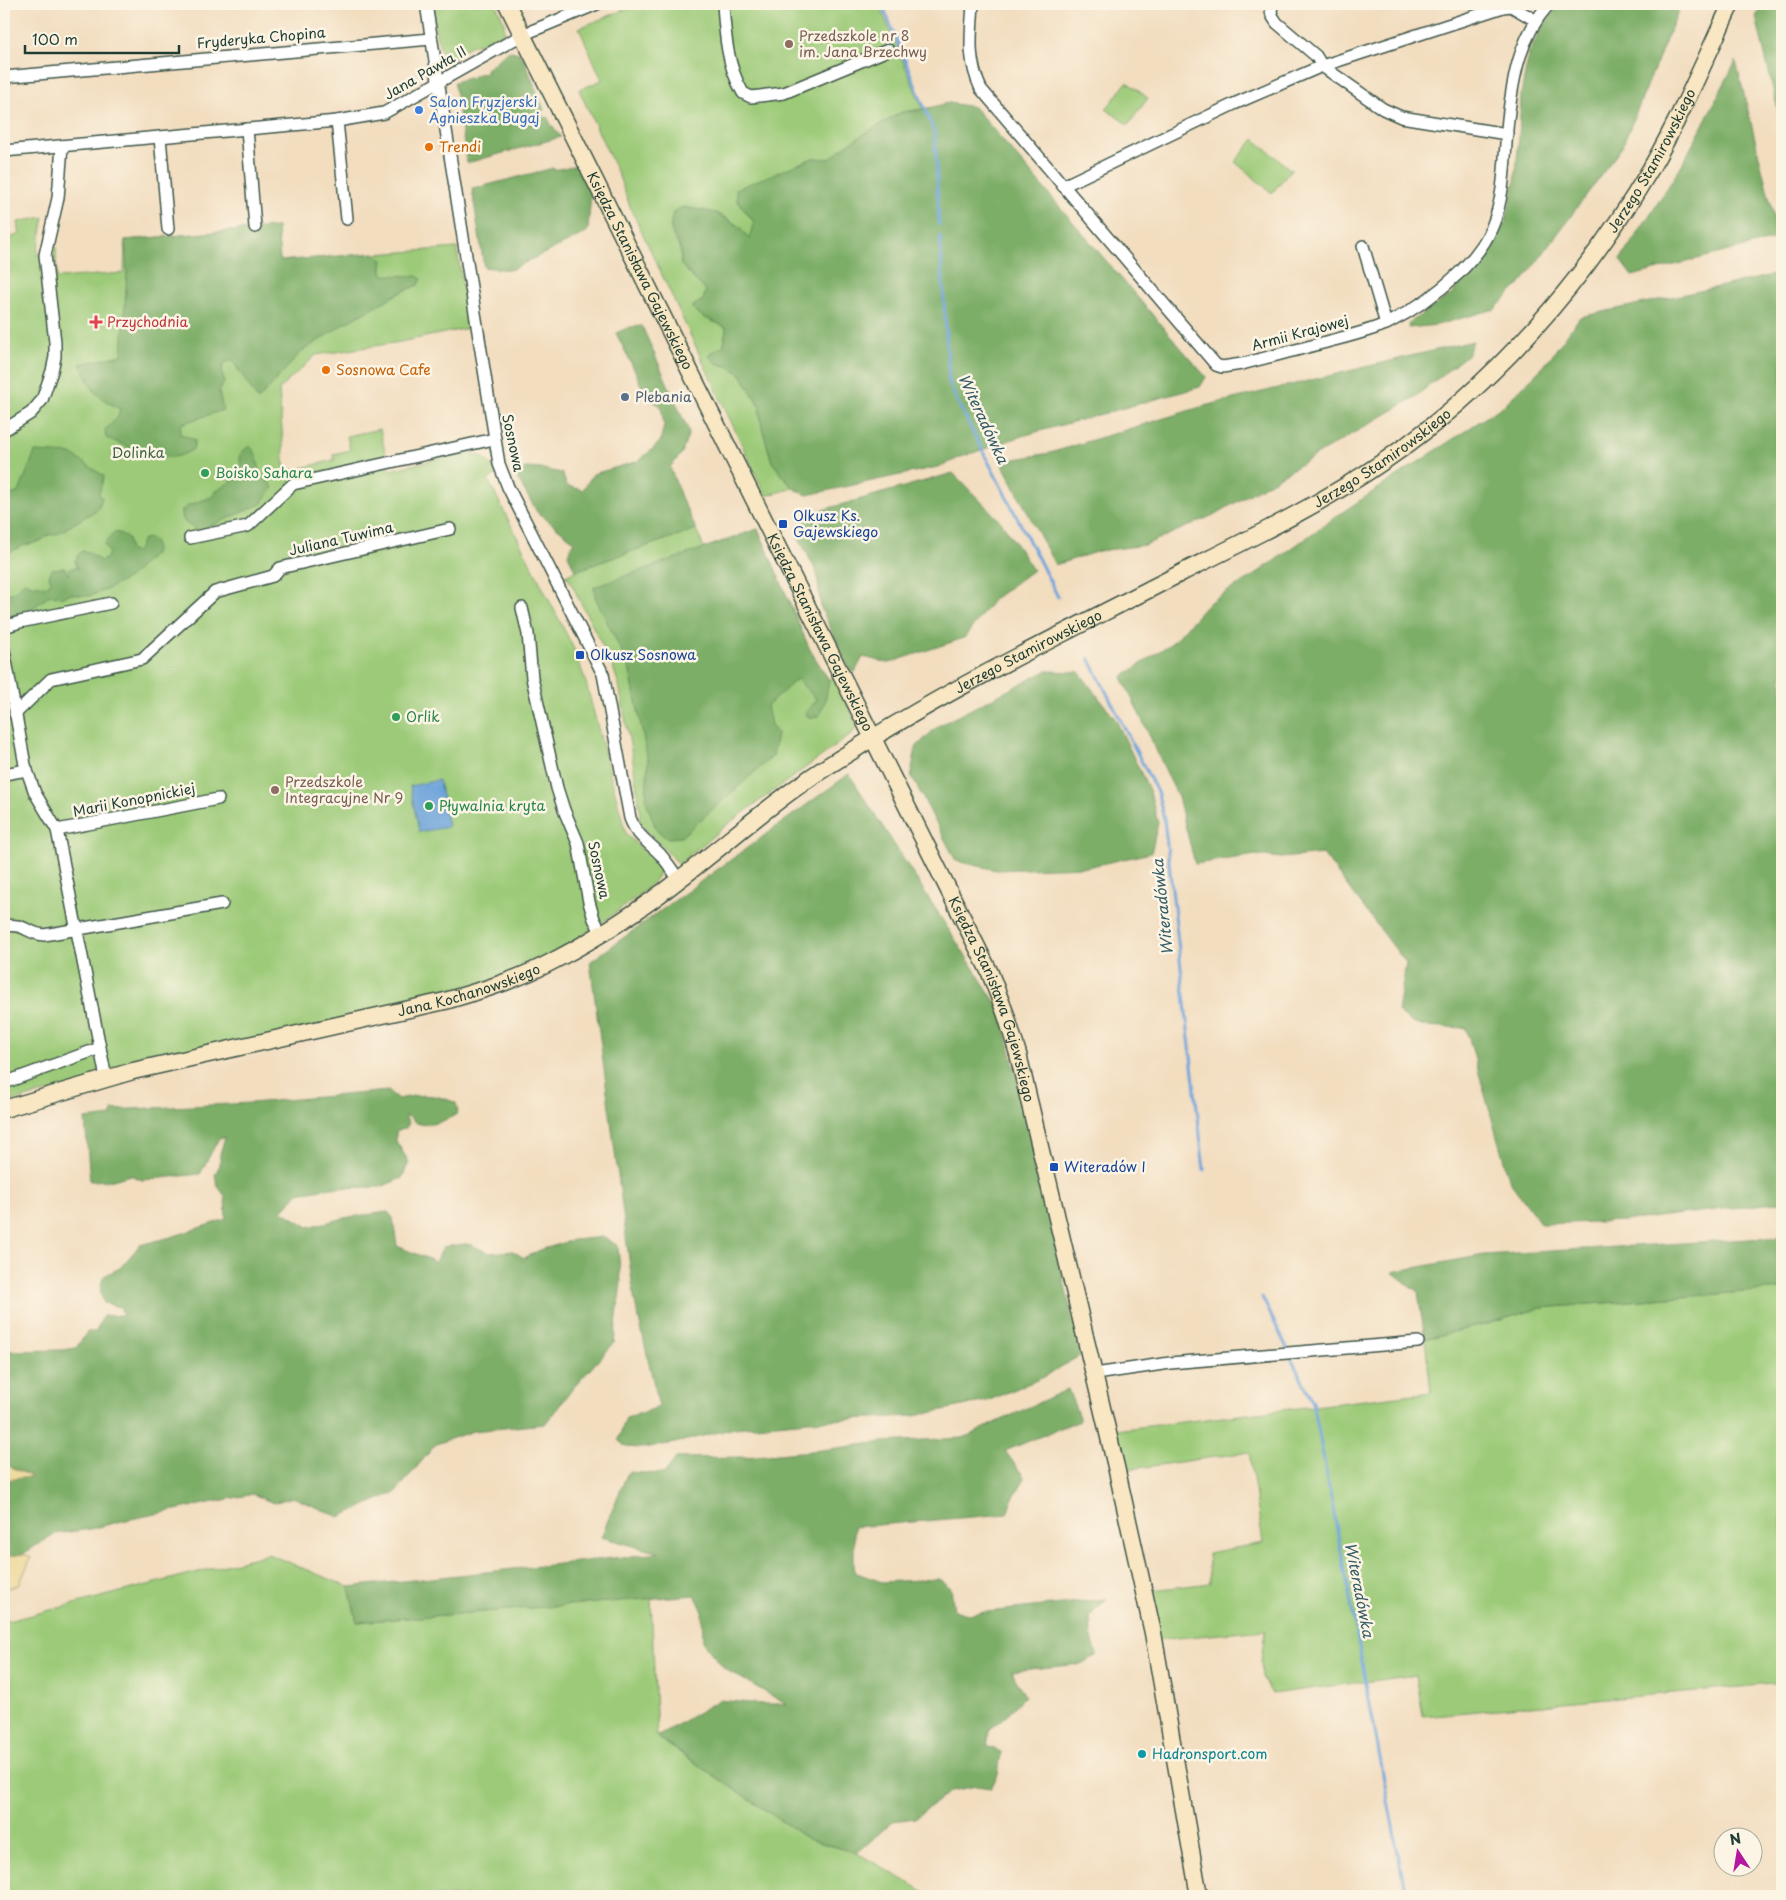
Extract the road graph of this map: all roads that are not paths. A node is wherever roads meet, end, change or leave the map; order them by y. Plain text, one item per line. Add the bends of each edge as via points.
1 (426, 4) edge
2 (507, 4) edge
3 (597, 4) edge
4 (723, 4) edge
5 (974, 4) edge
6 (1273, 4) edge
7 (1549, 4) edge
8 (1731, 4) edge
9 (1535, 20) junction
10 (522, 35) junction
11 (432, 39) junction
12 (888, 50) dead end
13 (1322, 66) junction
14 (4, 77) edge
15 (438, 84) junction
16 (338, 122) junction
17 (247, 129) junction
18 (1507, 134) junction
19 (160, 137) junction
20 (62, 146) junction
21 (4, 151) edge
22 (1062, 186) junction
23 (347, 219) dead end
24 (255, 227) dead end
25 (168, 229) dead end
26 (1363, 246) dead end
27 (1386, 324) junction
28 (4, 430) edge
29 (494, 439) junction
30 (450, 529) dead end
31 (190, 538) dead end
32 (111, 603) dead end
33 (522, 608) dead end
34 (4, 627) edge
35 (4, 656) edge
36 (15, 714) junction
37 (873, 738) junction
38 (27, 770) junction
39 (4, 774) edge
40 (218, 799) dead end
41 (57, 830) junction
42 (679, 880) junction
43 (222, 904) dead end
44 (4, 926) edge
45 (77, 928) junction
46 (602, 934) junction
47 (100, 1048) junction
48 (106, 1078) junction
49 (4, 1083) edge
50 (4, 1109) edge
51 (1418, 1342) dead end
52 (1094, 1374) junction
53 (1200, 1896) edge

1 - 11 street, Sosnowa
2 - 10 main road, Księdza Stanisława Gajewskiego
3 - 10 street, Jana Pawła II
4 - 12 street via 730,62 743,93 751,97 784,93
5 - 22 street, Armii Krajowej via 973,73 981,89
6 - 13 street via 1270,9 1277,23 1316,56
7 - 9 street, Armii Krajowej
8 - 37 main road, Jerzego Stamirowskiego via 1650,170 1600,246 1549,312 1485,378 1433,424 1333,494 932,703
9 - 13 street via 1511,6 1503,7
9 - 18 street, Armii Krajowej via 1521,50
10 - 15 street, Jana Pawła II
10 - 37 main road, Księdza Stanisława Gajewskiego
11 - 14 street, Fryderyka Chopina
11 - 15 street, Sosnowa
13 - 18 street via 1382,110 1401,117
13 - 22 street
15 - 16 street, Jana Pawła II via 384,113
15 - 29 street, Sosnowa
16 - 17 street, Jana Pawła II
16 - 23 street
17 - 19 street, Jana Pawła II
17 - 24 street
18 - 27 street, Armii Krajowej via 1500,202 1486,240 1453,279 1422,304
19 - 20 street, Jana Pawła II
19 - 25 street
20 - 21 street, Jana Pawła II
20 - 28 street via 58,198 45,255 55,358 42,400 31,413
22 - 27 street, Armii Krajowej via 1216,365 1242,364
26 - 27 street
29 - 31 street via 293,484 248,526
29 - 42 street, Sosnowa via 508,487 603,674 633,826
30 - 36 street, Juliana Tuwima via 280,568 273,576 215,592 142,658 51,679
32 - 34 street
33 - 46 street, Sosnowa via 532,678 557,788 578,843 589,902
35 - 36 street, Marii Konopnickiej
36 - 38 street, Marii Konopnickiej
37 - 42 main road, Jana Kochanowskiego via 805,781
37 - 52 main road, Księdza Stanisława Gajewskiego via 990,973 1006,1015
38 - 39 street
38 - 41 street, Marii Konopnickiej via 35,793
40 - 41 street, Marii Konopnickiej
41 - 45 street, Marii Konopnickiej
42 - 46 main road, Jana Kochanowskiego
43 - 45 street
44 - 45 street via 21,926 44,935
45 - 47 street, Marii Konopnickiej
46 - 48 main road, Jana Kochanowskiego via 552,962 477,992 376,1018
47 - 48 street, Marii Konopnickiej
47 - 49 street
48 - 50 main road, Jana Kochanowskiego
51 - 52 street via 1170,1363
52 - 53 main road, Księdza Stanisława Gajewskiego via 1153,1633

